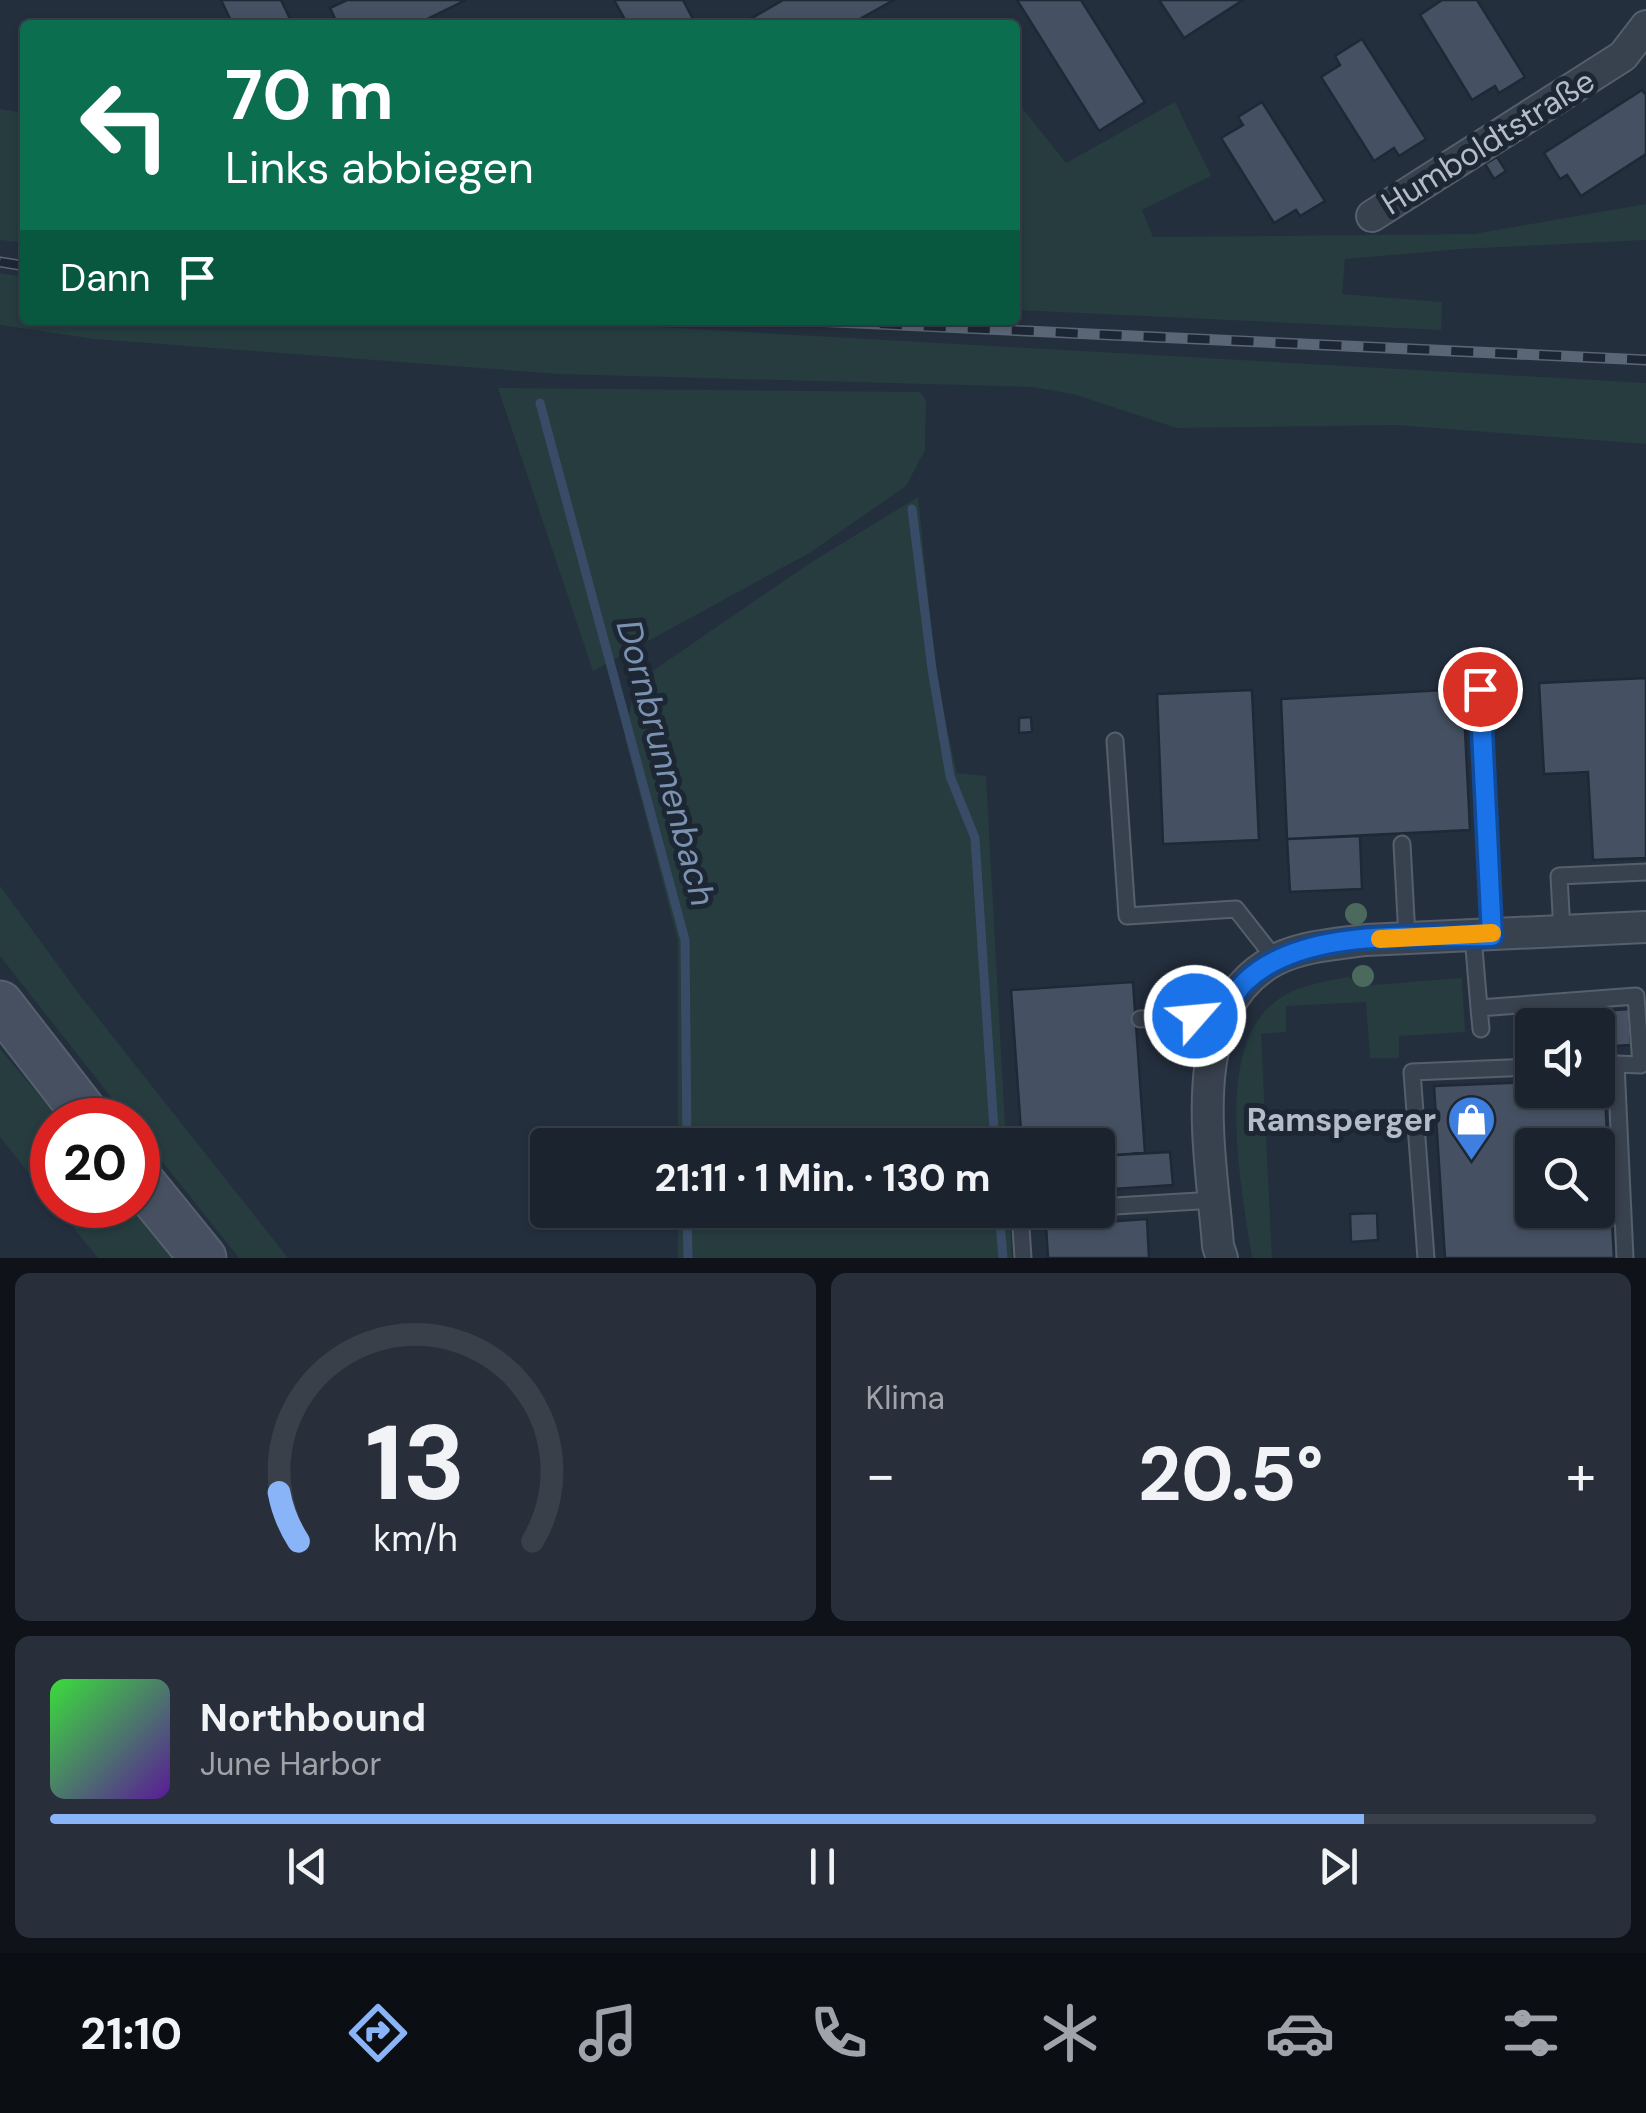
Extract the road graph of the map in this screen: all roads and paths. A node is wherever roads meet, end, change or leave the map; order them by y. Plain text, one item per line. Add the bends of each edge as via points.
1 (1646, 26) edge
2 (1372, 216) dead end
3 (1480, 689) dead end
4 (1115, 740) dead end
5 (1402, 844) dead end
6 (1646, 872) edge
7 (1646, 927) edge
8 (1562, 932) junction
9 (1483, 936) junction
10 (1406, 937) junction
11 (1276, 960) junction
12 (0, 1004) edge
13 (1480, 1008) junction
14 (1222, 1014) junction
15 (1140, 1019) dead end
16 (1481, 1030) dead end
17 (1616, 1064) joint
18 (1515, 1069) edge
19 (73, 1098) edge
20 (1214, 1200) junction
21 (160, 1205) edge
22 (1115, 1206) edge
23 (1021, 1228) edge
24 (1218, 1254) edge
25 (203, 1258) edge
26 (1023, 1258) edge
27 (1426, 1258) edge
28 (1625, 1258) edge

1 - 2 street, Humboldtstraße via 1623,56
3 - 9 lane
4 - 11 lane via 1127,916 1236,909
5 - 10 lane
6 - 8 lane via 1560,876
7 - 8 street
8 - 9 street
9 - 10 street
9 - 13 lane
10 - 11 street via 1322,946
11 - 14 street via 1244,983
12 - 19 main road
13 - 16 lane
13 - 17 lane via 1636,996 1641,1064
14 - 15 lane
14 - 20 street via 1208,1086
17 - 28 lane
18 - 27 lane via 1412,1072
20 - 22 lane
20 - 24 street
21 - 25 main road
23 - 26 lane

